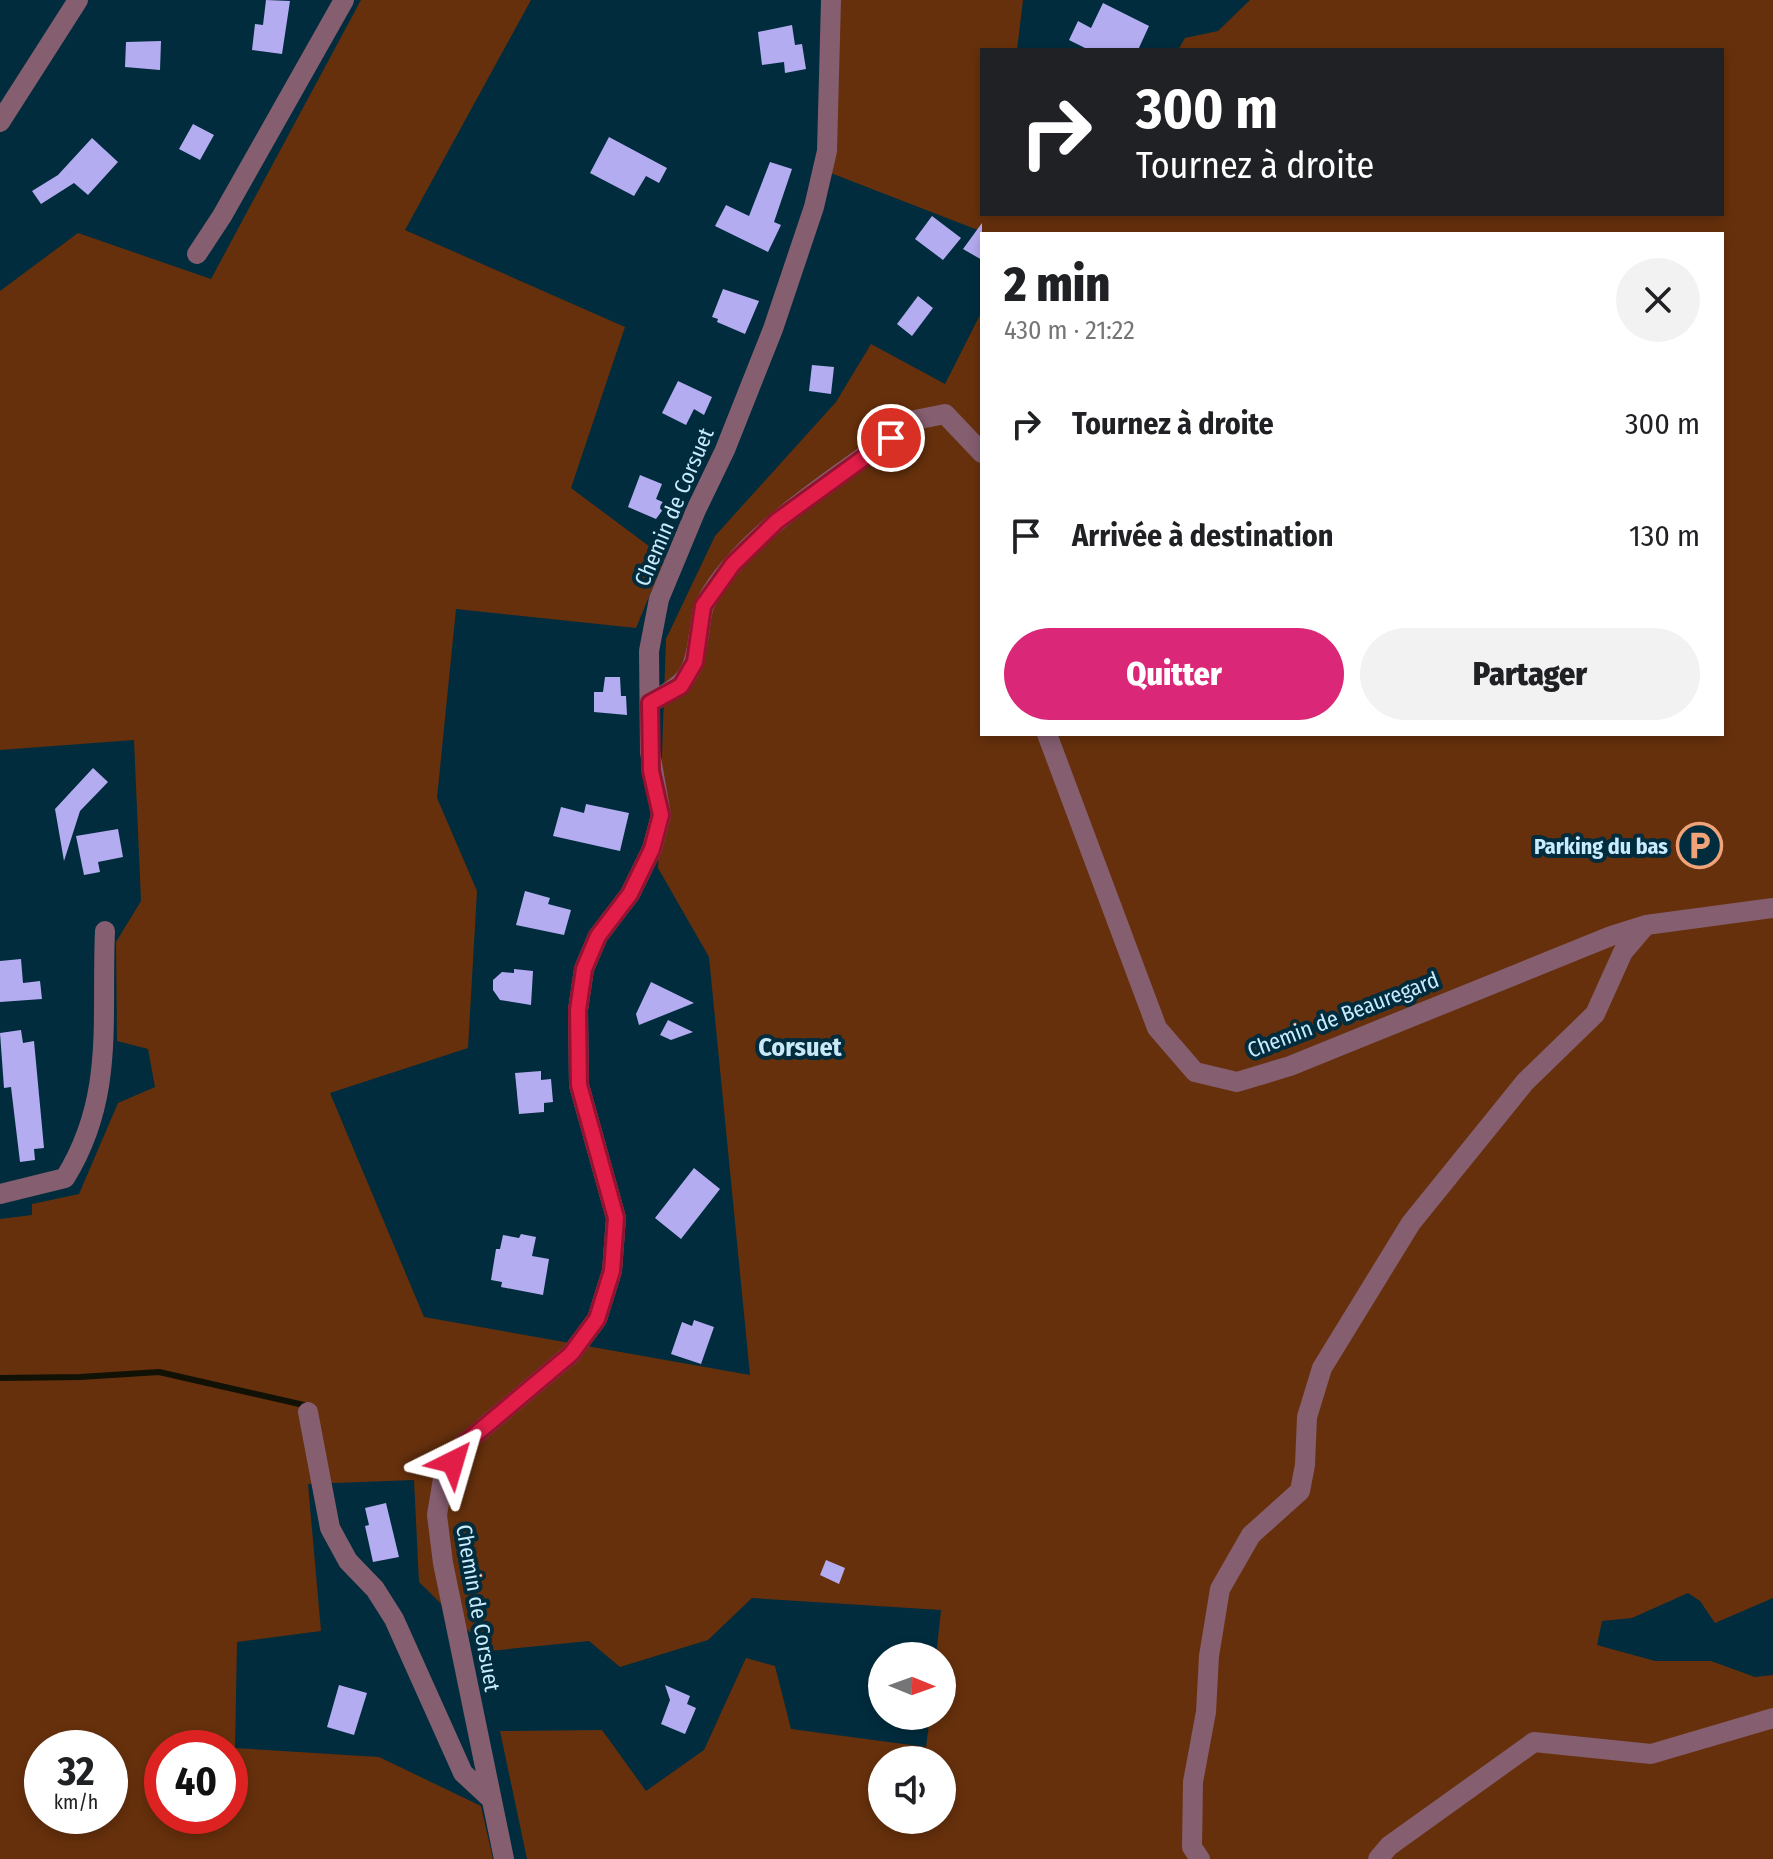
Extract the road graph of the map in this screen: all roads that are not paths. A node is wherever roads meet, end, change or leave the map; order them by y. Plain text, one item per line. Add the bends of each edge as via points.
1 (78, 0) edge
2 (344, 0) edge
3 (831, 0) edge
4 (0, 122) edge
5 (197, 254) dead end
6 (980, 451) edge
7 (650, 703) junction
8 (1048, 736) edge
9 (1773, 908) edge
10 (1646, 925) junction
11 (105, 931) dead end
12 (0, 1194) edge
13 (308, 1412) dead end
14 (1773, 1718) edge
15 (491, 1799) junction
16 (504, 1859) edge
17 (1200, 1859) edge
18 (1378, 1859) edge

1 - 4 street
2 - 5 street
3 - 7 street, Chemin de Corsuet via 827,151 814,207 773,329 659,599 649,651
6 - 7 street via 945,414 915,420 777,521 733,564 703,606 695,662 681,686
7 - 15 street, Chemin de Corsuet via 650,761 661,815 652,849 630,894 598,936 584,969 578,1010 579,1085 616,1218 612,1271 597,1319 571,1354 464,1444 443,1479 437,1515
8 - 10 street, Chemin de Beauregard via 1157,1028 1195,1072 1237,1082 1290,1066
9 - 10 street, Chemin de Beauregard
10 - 17 street via 1623,952 1595,1014 1525,1082 1411,1223 1322,1368 1307,1417 1300,1491 1251,1535 1220,1589 1193,1782 1192,1847
11 - 12 street via 101,1085 78,1157 65,1178
13 - 15 street via 330,1528 348,1561 394,1619 463,1773
14 - 18 street via 1651,1754 1534,1742
15 - 16 street, Chemin de Corsuet

